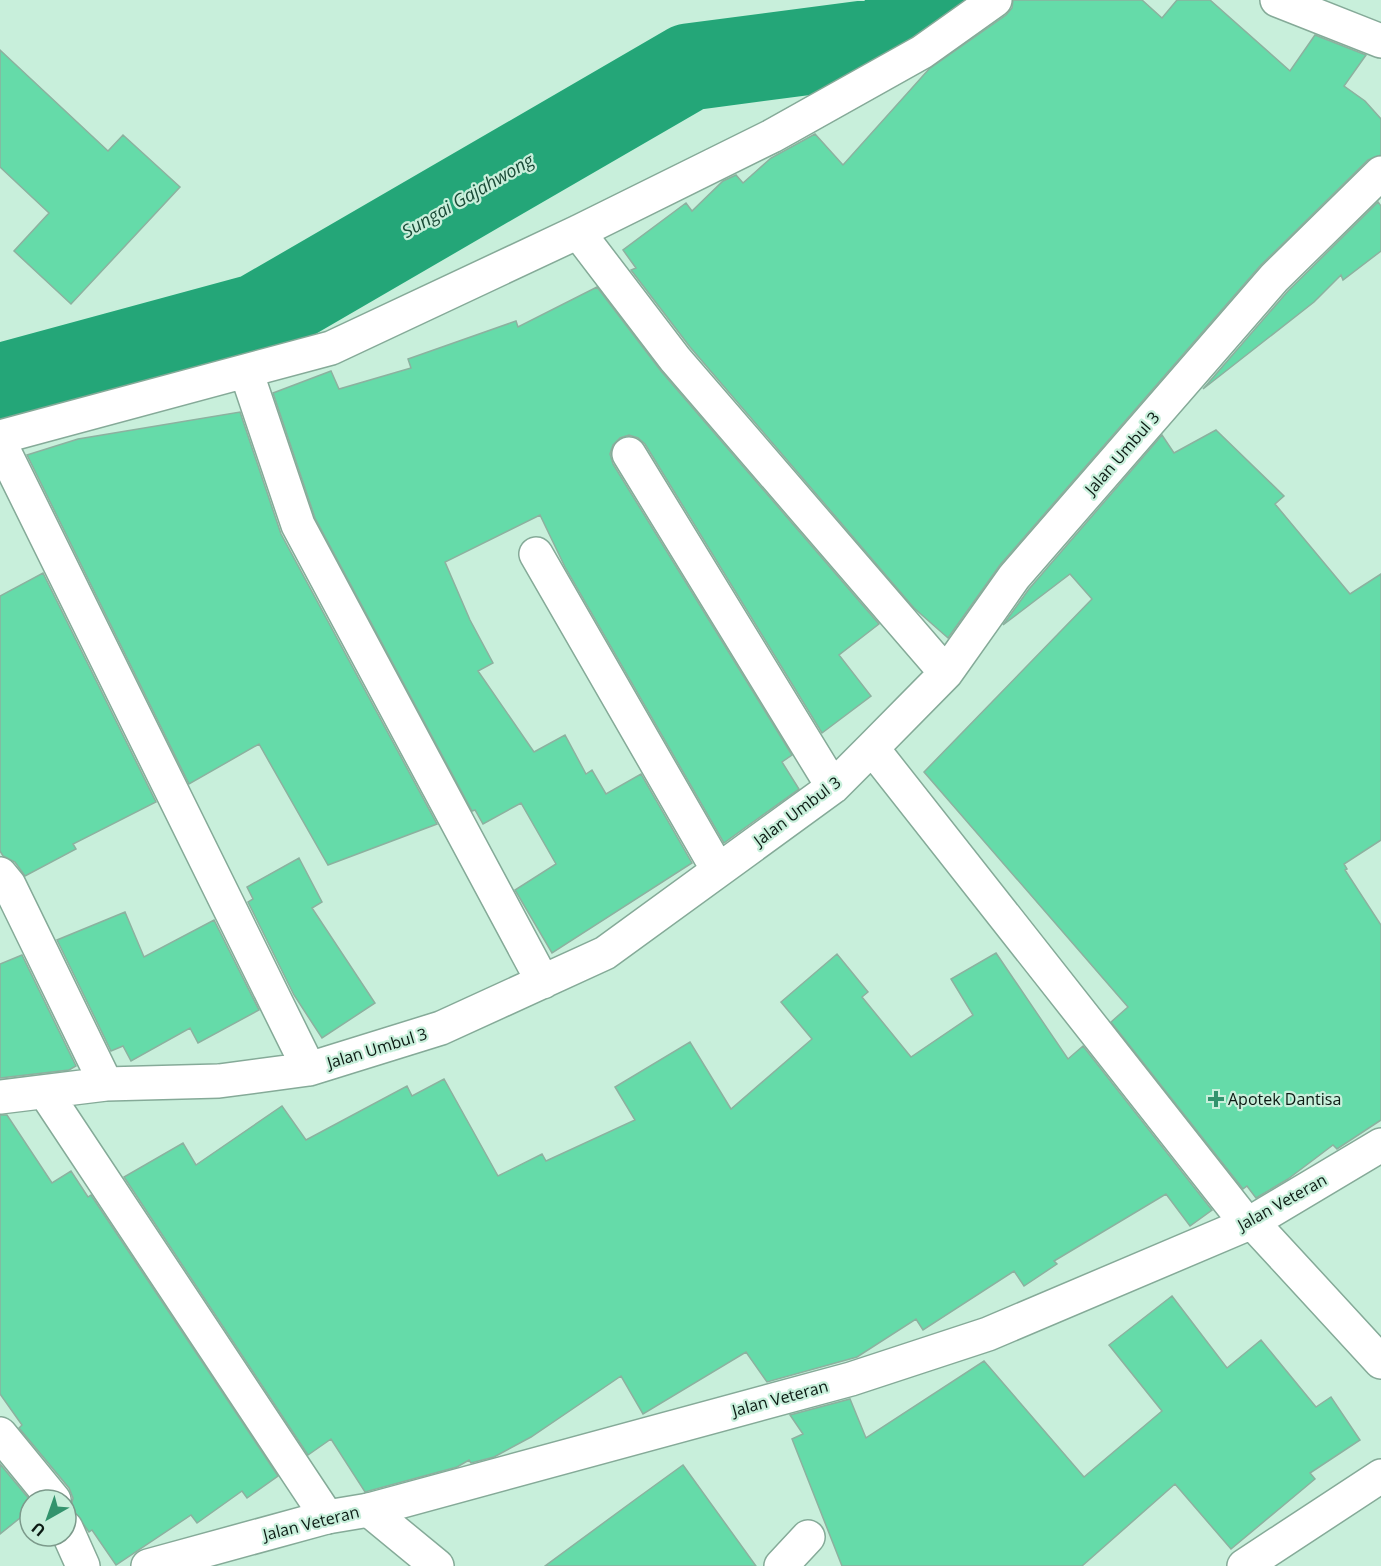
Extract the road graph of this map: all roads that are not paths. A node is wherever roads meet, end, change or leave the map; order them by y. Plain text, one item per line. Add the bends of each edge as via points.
1 (995, 0) edge
2 (1277, 0) edge
3 (1381, 41) edge
4 (1381, 173) edge
5 (578, 232) junction
6 (246, 370) junction
7 (0, 437) edge
8 (0, 443) edge
9 (629, 454) dead end
10 (536, 554) dead end
11 (946, 673) junction
12 (872, 748) junction
13 (833, 787) junction
14 (718, 870) junction
15 (0, 874) edge
16 (543, 982) junction
17 (309, 1069) junction
18 (106, 1084) junction
19 (45, 1092) junction
20 (0, 1097) edge
21 (1381, 1145) edge
22 (1250, 1223) junction
23 (1381, 1362) edge
24 (0, 1434) edge
25 (1381, 1476) edge
26 (44, 1488) edge
27 (369, 1510) junction
28 (327, 1517) junction
29 (808, 1537) dead end
30 (75, 1548) edge
31 (83, 1566) edge
32 (148, 1566) edge
33 (438, 1566) edge
34 (781, 1566) edge
35 (1244, 1566) edge

1 - 5 street via 922,52 866,85
2 - 3 street
4 - 11 street, Jalan Umbul 3 via 1274,278 1098,480 1014,577
5 - 6 street via 331,348
5 - 11 street via 675,360
6 - 7 street
6 - 16 street via 298,525
8 - 17 street
9 - 13 street
10 - 14 street
11 - 12 street, Jalan Umbul 3
12 - 13 street, Jalan Umbul 3
12 - 22 street
13 - 14 street, Jalan Umbul 3
14 - 16 street, Jalan Umbul 3 via 605,953
15 - 18 street via 9,885
16 - 17 street, Jalan Umbul 3 via 441,1028
17 - 18 street, Jalan Umbul 3 via 219,1081
18 - 19 street, Jalan Umbul 3
19 - 20 street, Jalan Umbul 3
19 - 28 street
21 - 22 street, Jalan Veteran
22 - 23 street
22 - 27 street, Jalan Veteran via 988,1334 851,1379
24 - 26 street
25 - 35 street
27 - 28 street, Jalan Veteran
27 - 33 street
28 - 32 street, Jalan Veteran
29 - 34 street
30 - 31 street

